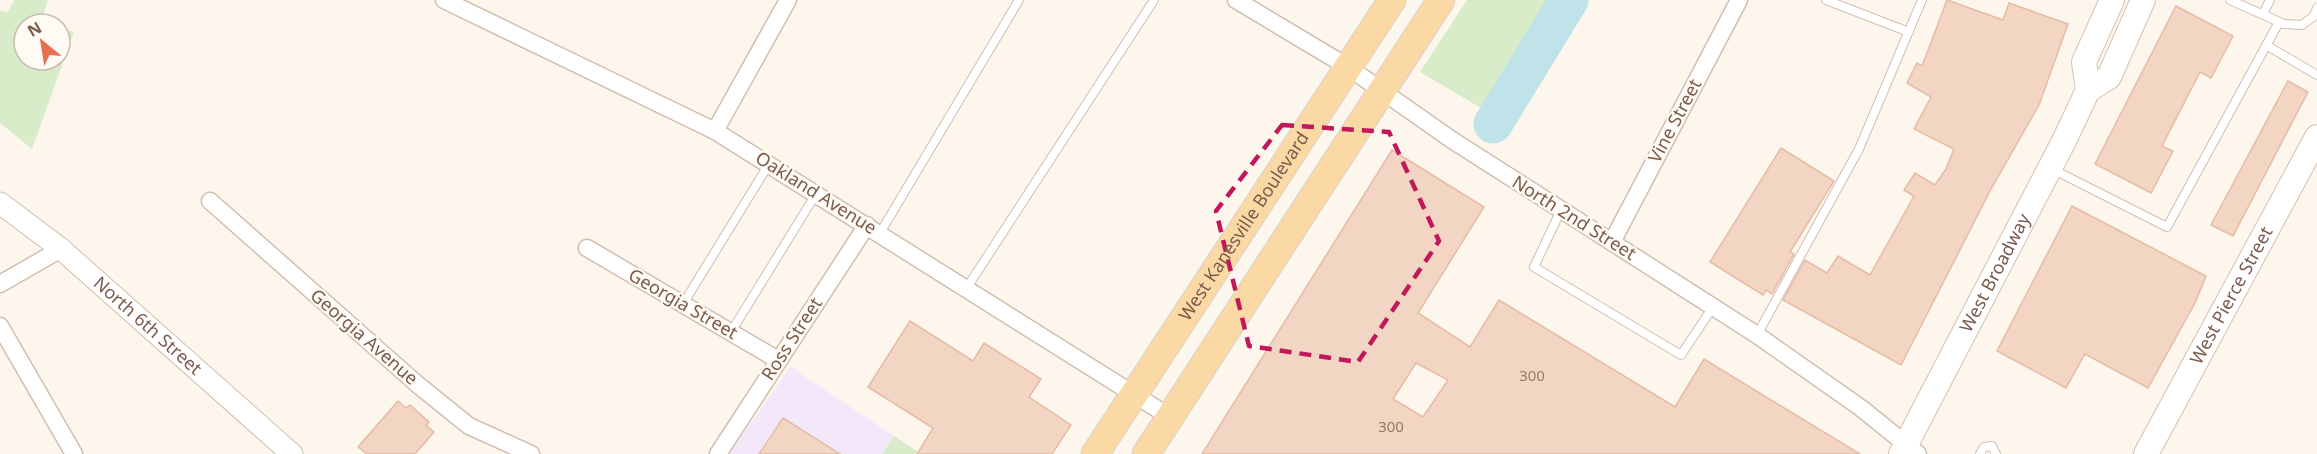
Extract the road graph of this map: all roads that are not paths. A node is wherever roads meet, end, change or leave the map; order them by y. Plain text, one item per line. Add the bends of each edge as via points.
1 (444, 0) edge
2 (1019, 0) edge
3 (1154, 0) edge
4 (1236, 0) edge
5 (1392, 0) edge
6 (1441, 0) edge
7 (1739, 0) edge
8 (1826, 0) edge
9 (1922, 0) edge
10 (2112, 0) edge
11 (2143, 0) edge
12 (2230, 0) edge
13 (2270, 0) edge
14 (786, 1) edge
15 (2317, 9) edge
16 (2263, 14) junction
17 (2279, 22) junction
18 (1909, 32) junction
19 (2266, 45) junction
20 (1348, 67) junction
21 (2317, 75) edge
22 (2088, 90) junction
23 (1381, 92) junction
24 (715, 131) junction
25 (2317, 137) edge
26 (769, 164) junction
27 (2050, 168) junction
28 (816, 194) junction
29 (210, 201) dead end
30 (0, 203) edge
31 (1561, 210) junction
32 (873, 229) junction
33 (1611, 242) junction
34 (587, 248) dead end
35 (61, 249) junction
36 (0, 284) edge
37 (966, 289) junction
38 (683, 304) junction
39 (1713, 307) junction
40 (0, 326) edge
41 (731, 332) junction
42 (1757, 335) junction
43 (778, 360) junction
44 (1134, 394) junction
45 (1170, 417) junction
46 (1908, 451) edge
47 (74, 454) edge
48 (292, 454) edge
49 (531, 454) edge
50 (718, 454) edge
51 (1095, 454) edge
52 (1146, 454) edge
53 (1980, 454) edge
54 (1996, 454) edge
55 (2146, 454) edge

1 - 24 street, Oakland Avenue
2 - 32 lane
3 - 37 lane
4 - 20 street, North 2nd Street
5 - 20 main road, West Kanesville Boulevard
6 - 23 main road
7 - 33 street, Vine Street
8 - 18 lane
9 - 18 lane
10 - 22 main road via 2084,62
11 - 22 main road, West Broadway via 2109,77
12 - 16 lane
13 - 16 lane
14 - 24 street
15 - 17 lane via 2302,26
16 - 17 lane
17 - 19 lane
18 - 42 lane via 1859,149
19 - 21 lane
19 - 27 lane via 2167,227
20 - 23 street, North 2nd Street
20 - 44 main road, West Kanesville Boulevard
22 - 27 main road, West Broadway
23 - 31 street, North 2nd Street
23 - 45 main road
24 - 26 street, Oakland Avenue
25 - 55 main road, West Pierce Street
26 - 28 street, Oakland Avenue
26 - 38 lane
27 - 46 main road, West Broadway
28 - 32 street, Oakland Avenue
28 - 41 lane
29 - 49 street, Georgia Avenue via 469,426
30 - 35 street, North 6th Street
31 - 33 street, North 2nd Street
31 - 39 lane via 1534,267 1681,355
32 - 37 street, Oakland Avenue
32 - 43 street, Ross Street
33 - 39 street, North 2nd Street
34 - 38 street, Georgia Street
35 - 36 street
35 - 48 street, North 6th Street
37 - 44 street, Oakland Avenue
38 - 41 street, Georgia Street
39 - 42 street, North 2nd Street
40 - 47 street
41 - 43 street, Georgia Street
42 - 46 street, North 2nd Street via 1861,408
43 - 50 street, Ross Street
44 - 45 street, Oakland Avenue
44 - 51 main road, West Kanesville Boulevard
45 - 52 main road
53 - 54 lane via 1984,447 1992,446

